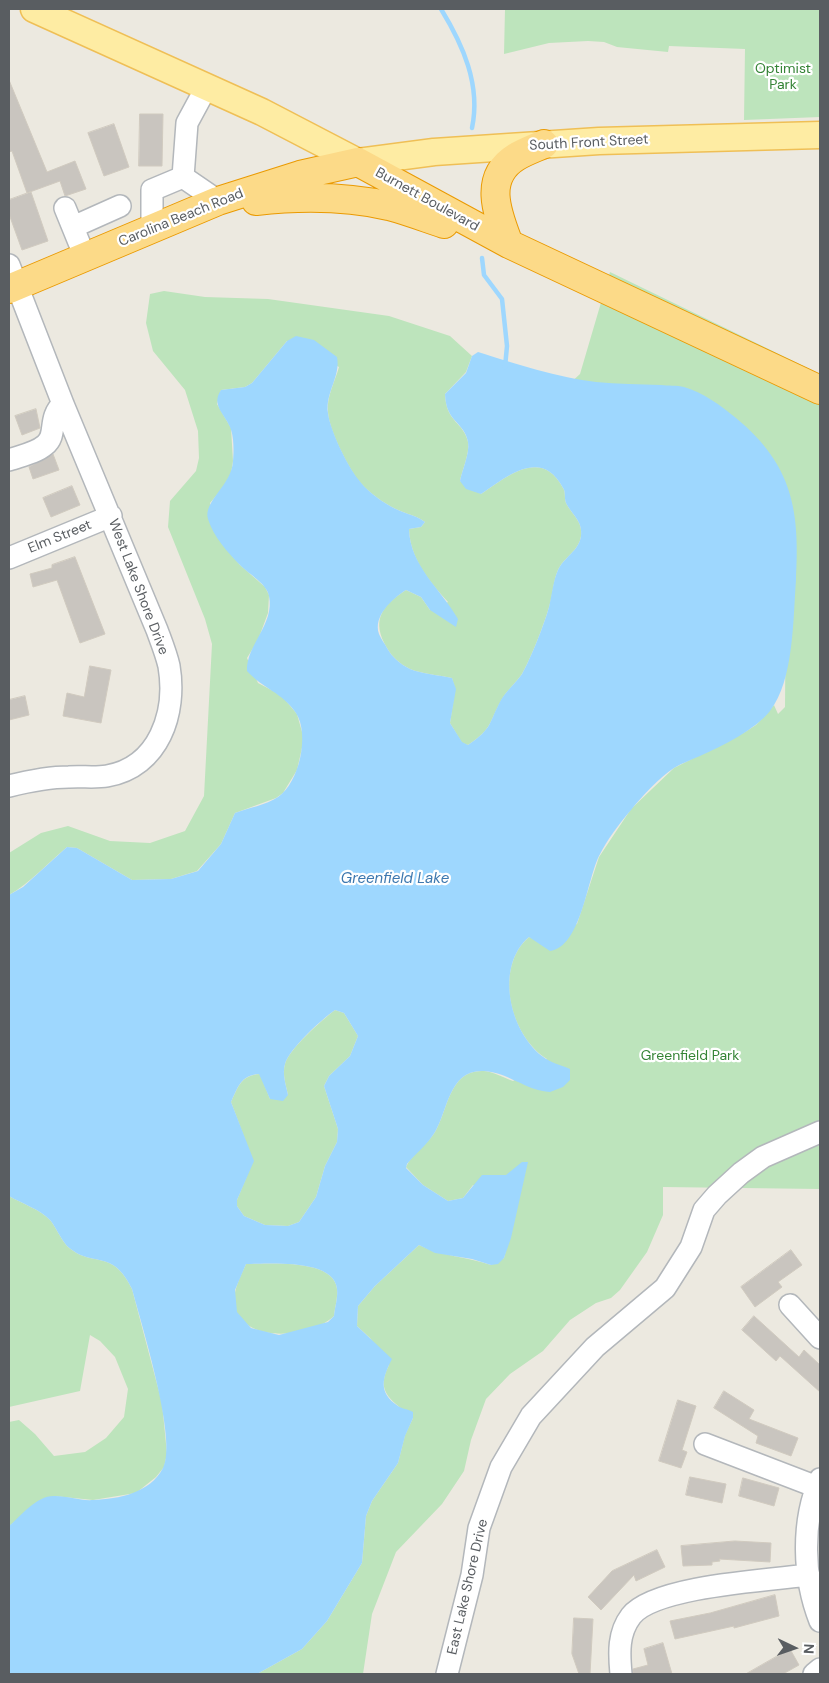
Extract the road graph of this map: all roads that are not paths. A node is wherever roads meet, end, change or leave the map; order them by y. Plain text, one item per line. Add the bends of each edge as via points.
1 (34, 9) edge
2 (207, 86) junction
3 (820, 135) edge
4 (544, 144) junction
5 (358, 162) junction
6 (183, 177) junction
7 (208, 205) junction
8 (143, 232) junction
9 (509, 244) junction
10 (85, 257) junction
11 (12, 280) edge
12 (820, 390) edge
13 (63, 404) junction
14 (9, 460) edge
15 (111, 516) junction
16 (9, 558) edge
17 (9, 786) edge
18 (820, 1132) edge
19 (790, 1304) dead end
20 (820, 1338) edge
21 (705, 1444) dead end
22 (819, 1483) edge
23 (809, 1575) junction
24 (820, 1621) edge
25 (820, 1669) edge
26 (447, 1674) edge
27 (620, 1674) edge
28 (814, 1674) edge

1 - 2 main road, Burnett Boulevard
2 - 5 main road, Burnett Boulevard via 312,136
2 - 6 street via 187,123
3 - 4 main road, South Front Street
4 - 5 main road, South Front Street via 425,153
4 - 9 highway via 515,158 503,170 495,186 496,211
5 - 7 highway, Carolina Beach Road via 300,175
5 - 9 highway, Burnett Boulevard
6 - 7 street
6 - 8 street via 152,190
7 - 8 highway, Carolina Beach Road
7 - 9 highway via 293,197 338,198 390,206
8 - 10 highway, Carolina Beach Road
8 - 10 street via 118,201 69,218
9 - 12 highway, Burnett Boulevard
10 - 11 highway, Carolina Beach Road
11 - 13 street, West Lake Shore Drive
13 - 14 street via 55,412 51,439 46,446
13 - 15 street, West Lake Shore Drive
15 - 16 street, Elm Street
15 - 17 street, West Lake Shore Drive via 168,665 170,695 161,736 147,757 117,773 39,779
18 - 26 street, East Lake Shore Drive via 763,1157 717,1195 704,1210 691,1247 665,1288 595,1346 530,1416 501,1467 479,1528 472,1575
19 - 20 street
21 - 22 street
22 - 23 street via 807,1540
23 - 24 street
23 - 27 street via 681,1592 646,1604 630,1616 620,1639
25 - 28 street

